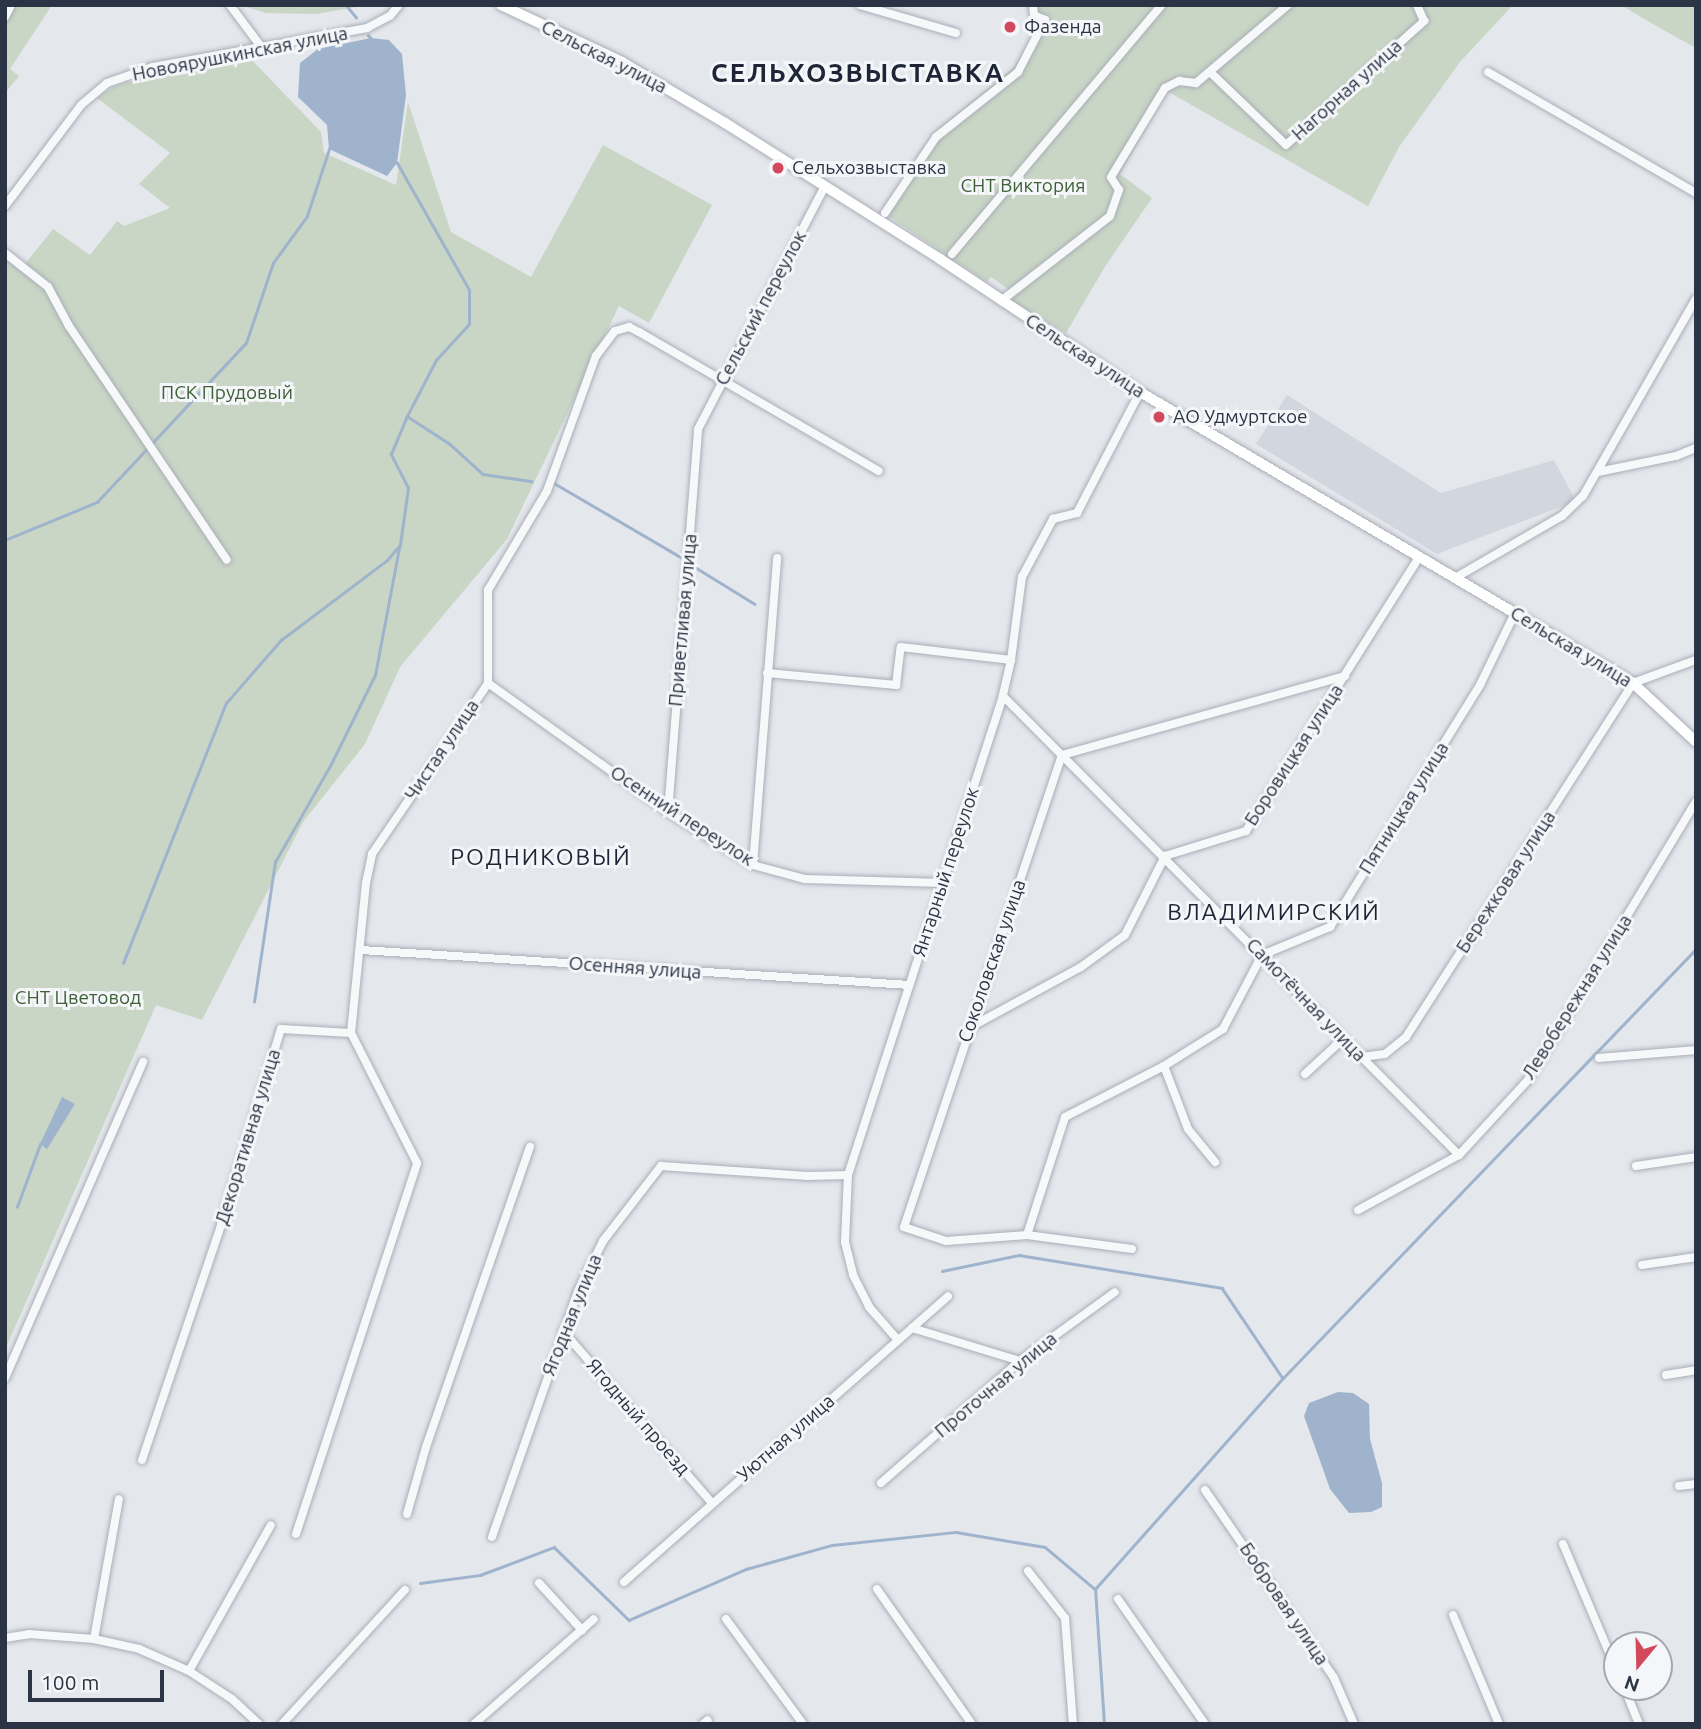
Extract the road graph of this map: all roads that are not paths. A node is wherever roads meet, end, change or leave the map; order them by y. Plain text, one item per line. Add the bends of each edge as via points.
1 (11, 5) edge
2 (230, 5) edge
3 (400, 5) edge
4 (501, 5) edge
5 (860, 5) edge
6 (1033, 5) edge
7 (1162, 5) edge
8 (1288, 5) edge
9 (1417, 5) edge
10 (5, 17) edge
11 (956, 33) dead end
12 (262, 48) junction
13 (1210, 72) junction
14 (1488, 72) dead end
15 (824, 188) junction
16 (1696, 193) edge
17 (5, 206) edge
18 (885, 213) dead end
19 (5, 253) edge
20 (952, 254) dead end
21 (1696, 299) edge
22 (1001, 301) junction
23 (723, 380) junction
24 (1140, 392) junction
25 (698, 429) joint
26 (1696, 449) edge
27 (879, 471) dead end
28 (1598, 472) junction
29 (1419, 557) junction
30 (777, 558) dead end
31 (227, 559) dead end
32 (1455, 578) junction
33 (1515, 613) junction
34 (1011, 660) junction
35 (1696, 660) edge
36 (767, 673) junction
37 (1345, 676) junction
38 (488, 682) junction
39 (1633, 683) junction
40 (1003, 696) junction
41 (1696, 742) edge
42 (1062, 755) junction
43 (1696, 802) edge
44 (668, 812) junction
45 (1165, 856) junction
46 (753, 865) junction
47 (943, 883) junction
48 (361, 950) junction
49 (1262, 955) junction
50 (909, 985) junction
51 (969, 1028) junction
52 (351, 1033) junction
53 (1343, 1039) junction
54 (1696, 1050) edge
55 (1361, 1057) junction
56 (1599, 1058) dead end
57 (143, 1062) dead end
58 (1164, 1066) junction
59 (1305, 1074) dead end
60 (530, 1146) dead end
61 (1459, 1155) junction
62 (1696, 1157) edge
63 (1215, 1162) dead end
64 (1636, 1166) dead end
65 (848, 1175) junction
66 (1358, 1210) dead end
67 (1027, 1235) junction
68 (1132, 1249) dead end
69 (1696, 1257) edge
70 (1642, 1265) dead end
71 (1115, 1292) dead end
72 (948, 1296) dead end
73 (912, 1328) junction
74 (563, 1331) junction
75 (898, 1340) junction
76 (1020, 1361) junction
77 (1696, 1370) edge
78 (1666, 1375) dead end
79 (5, 1378) edge
80 (142, 1460) dead end
81 (881, 1483) dead end
82 (1696, 1484) edge
83 (1679, 1486) dead end
84 (1205, 1490) dead end
85 (119, 1499) dead end
86 (712, 1503) junction
87 (407, 1514) dead end
88 (271, 1525) dead end
89 (296, 1534) dead end
90 (492, 1537) dead end
91 (1563, 1544) dead end
92 (1028, 1571) dead end
93 (624, 1581) dead end
94 (539, 1583) dead end
95 (877, 1589) dead end
96 (405, 1590) dead end
97 (1118, 1599) dead end
98 (1453, 1615) dead end
99 (594, 1619) dead end
100 (726, 1619) dead end
101 (582, 1630) junction
102 (5, 1638) edge
103 (1603, 1638) edge
104 (94, 1639) junction
105 (189, 1671) junction
106 (1630, 1701) edge
107 (259, 1724) edge
108 (282, 1724) edge
109 (474, 1724) edge
110 (803, 1724) edge
111 (972, 1724) edge
112 (1073, 1724) edge
113 (1205, 1724) edge
114 (1354, 1724) edge
115 (1499, 1724) edge
116 (1639, 1724) edge

1 - 10 street
2 - 12 street
3 - 12 street, Новоярушкинская улица via 367,29
4 - 15 street, Сельская улица via 639,71
5 - 11 street
6 - 18 street via 1034,15 1045,20 1018,72 936,137
7 - 20 street
8 - 13 street
9 - 13 street, Нагорная улица via 1424,21 1286,145
12 - 17 street, Новоярушкинская улица via 153,67 107,83 81,105
13 - 22 street via 1196,83 1179,81 1165,88 1111,177 1119,190 1110,216
14 - 16 street
15 - 22 street, Сельская улица
15 - 23 street, Сельский переулок
19 - 31 street via 48,287 69,326
21 - 28 street
22 - 24 street, Сельская улица
23 - 25 street, Сельский переулок
23 - 27 street
23 - 38 street, Чистая улица via 629,327 615,331 596,356 547,491 488,590
24 - 29 street, Сельская улица
24 - 34 street, Янтарный переулок via 1077,513 1052,519 1022,577
25 - 44 street, Приветливая улица
26 - 28 street
28 - 32 street via 1583,496 1562,516
29 - 32 street, Сельская улица
29 - 37 street, Боровицкая улица
30 - 36 street
32 - 33 street, Сельская улица
33 - 39 street, Сельская улица
33 - 49 street, Пятницкая улица via 1480,685 1330,927
34 - 36 street via 901,647 896,685
34 - 40 street, Янтарный переулок
35 - 39 street
36 - 46 street
37 - 42 street
37 - 45 street, Боровицкая улица via 1246,831
38 - 44 street, Осенний переулок
38 - 48 street, Чистая улица via 372,854
39 - 41 street, Сельская улица
39 - 55 street, Бережковая улица via 1406,1037 1385,1054
40 - 42 street, Самотёчная улица
40 - 47 street, Янтарный переулок
42 - 45 street, Самотёчная улица
42 - 51 street, Соколовская улица
43 - 61 street, Левобережная улица via 1528,1080
44 - 46 street, Осенний переулок
45 - 49 street, Самотёчная улица
45 - 51 street via 1125,935 1081,967
46 - 47 street, Осенний переулок via 805,878
47 - 50 street, Янтарный переулок
48 - 50 street, Осенняя улица
48 - 52 street, Чистая улица
49 - 53 street, Самотёчная улица
49 - 58 street via 1223,1029
50 - 65 street, Янтарный переулок
51 - 67 street, Соколовская улица via 904,1227 946,1241
52 - 80 street, Декоративная улица via 281,1029
52 - 89 street via 417,1163
53 - 55 street, Самотёчная улица
53 - 59 street
54 - 56 street
55 - 61 street, Самотёчная улица
57 - 79 street
58 - 63 street via 1188,1129
58 - 67 street via 1065,1117
60 - 87 street
61 - 66 street, Левобережная улица
62 - 64 street
65 - 74 street, Ягодная улица via 661,1167 599,1248
65 - 75 street, Янтарный переулок via 845,1242 853,1275 869,1307
67 - 68 street, Соколовская улица
69 - 70 street
71 - 76 street, Проточная улица
72 - 73 street, Уютная улица
73 - 75 street, Уютная улица
73 - 76 street
74 - 86 street, Ягодный проезд
74 - 90 street, Ягодная улица
75 - 86 street, Уютная улица
76 - 81 street, Проточная улица
77 - 78 street
82 - 83 street
84 - 114 street, Бобровая улица via 1334,1678
85 - 104 street
86 - 93 street, Уютная улица
88 - 105 street
91 - 103 street
92 - 112 street via 1065,1618
94 - 101 street
95 - 111 street
96 - 108 street
97 - 113 street
98 - 115 street
99 - 101 street
100 - 110 street
101 - 109 street
102 - 104 street via 29,1634
104 - 105 street via 139,1649
105 - 107 street via 232,1699
106 - 116 street

